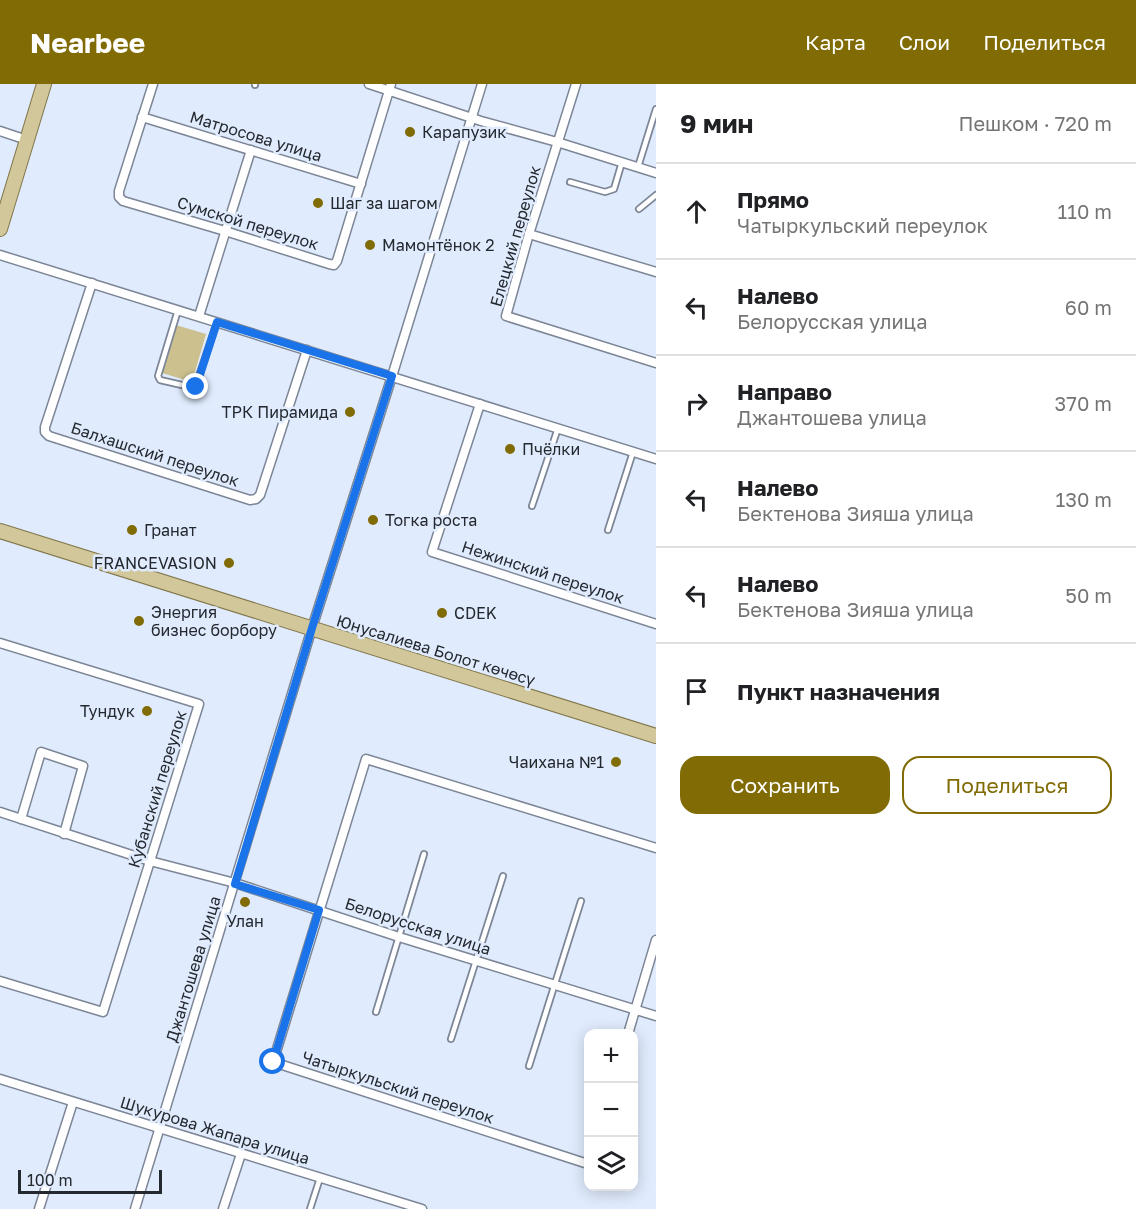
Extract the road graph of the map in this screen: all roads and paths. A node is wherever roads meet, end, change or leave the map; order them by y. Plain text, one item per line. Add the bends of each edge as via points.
1 (44, 84) edge
2 (153, 84) edge
3 (369, 84) edge
4 (482, 84) edge
5 (576, 84) edge
6 (390, 87) edge
7 (656, 109) edge
8 (142, 117) junction
9 (472, 117) junction
10 (0, 131) edge
11 (27, 140) junction
12 (557, 142) junction
13 (251, 150) junction
14 (622, 162) junction
15 (638, 167) junction
16 (656, 172) edge
17 (570, 182) dead end
18 (360, 184) junction
19 (656, 195) edge
20 (639, 209) dead end
21 (0, 229) edge
22 (225, 231) junction
23 (529, 234) junction
24 (0, 255) edge
25 (656, 272) edge
26 (92, 283) junction
27 (178, 310) junction
28 (199, 316) junction
29 (217, 322) junction
30 (307, 350) junction
31 (656, 363) edge
32 (392, 376) junction
33 (480, 404) junction
34 (558, 428) junction
35 (633, 452) junction
36 (656, 459) edge
37 (532, 506) dead end
38 (608, 530) dead end
39 (0, 531) edge
40 (656, 624) edge
41 (312, 628) junction
42 (0, 643) edge
43 (656, 736) edge
44 (0, 812) edge
45 (21, 819) junction
46 (64, 834) junction
47 (656, 848) edge
48 (424, 854) dead end
49 (150, 861) junction
50 (503, 876) dead end
51 (235, 884) junction
52 (581, 901) dead end
53 (319, 910) junction
54 (399, 937) junction
55 (656, 940) edge
56 (477, 961) junction
57 (0, 981) edge
58 (554, 985) junction
59 (635, 1009) junction
60 (376, 1012) dead end
61 (656, 1016) edge
62 (629, 1029) edge
63 (451, 1039) dead end
64 (529, 1066) dead end
65 (0, 1079) edge
66 (73, 1102) junction
67 (160, 1128) junction
68 (240, 1154) junction
69 (584, 1163) edge
70 (320, 1178) junction
71 (39, 1209) edge
72 (135, 1209) edge
73 (223, 1209) edge
74 (310, 1209) edge
75 (422, 1209) edge

1 - 11 main road
2 - 8 street, Сумской переулок
3 - 6 street
4 - 9 street, Джантошева улица
5 - 12 street, Елецкий переулок
6 - 9 street
6 - 18 street, Сумской переулок
7 - 15 lane
8 - 13 street, Матросова улица
8 - 22 street, Сумской переулок via 119,197
9 - 12 street
9 - 32 street, Джантошева улица
10 - 11 street
11 - 21 main road
12 - 14 street
12 - 23 street, Елецкий переулок
13 - 18 street, Матросова улица
13 - 22 street
14 - 15 street
14 - 17 lane via 614,189 605,192
15 - 16 street
18 - 22 street, Сумской переулок via 334,265
19 - 20 lane
22 - 28 street
23 - 25 street
23 - 31 street, Елецкий переулок via 506,316
24 - 26 street
26 - 27 street
26 - 30 street, Балхашский переулок via 45,432 250,500 260,495
27 - 28 street
27 - 29 lane via 160,380 195,388
28 - 29 street
29 - 30 street
30 - 32 street
32 - 33 street
32 - 41 street, Джантошева улица
33 - 34 street
33 - 40 street, Нежинский переулок via 432,552
34 - 35 street
34 - 37 lane
35 - 36 street
35 - 38 lane
39 - 41 main road, Юнусалиева Болот көчөсү
41 - 43 main road, Юнусалиева Болот көчөсү
41 - 51 street, Джантошева улица
42 - 49 street, Кубанский переулок via 199,704
44 - 45 street, Белорусская улица
45 - 46 street, Белорусская улица
45 - 46 street via 41,753 83,766
46 - 49 street, Белорусская улица
47 - 53 street, Чатыркульский переулок via 366,759
48 - 54 lane
49 - 51 street, Белорусская улица
49 - 57 street, Кубанский переулок via 103,1012
50 - 56 lane
51 - 53 street, Белорусская улица
51 - 67 street, Джантошева улица
52 - 58 lane
53 - 54 street, Белорусская улица
53 - 69 street, Чатыркульский переулок via 273,1062
54 - 56 street, Белорусская улица
54 - 60 lane
55 - 59 street
56 - 58 street, Белорусская улица
56 - 63 lane
58 - 59 street, Белорусская улица
58 - 64 lane
59 - 61 street, Белорусская улица
59 - 62 street
65 - 66 street, Шукурова Жапара улица
66 - 67 street, Шукурова Жапара улица
66 - 71 street
67 - 68 street, Шукурова Жапара улица
67 - 72 street, Джантошева улица
68 - 70 street, Шукурова Жапара улица
68 - 73 street
70 - 74 lane
70 - 75 street, Шукурова Жапара улица

